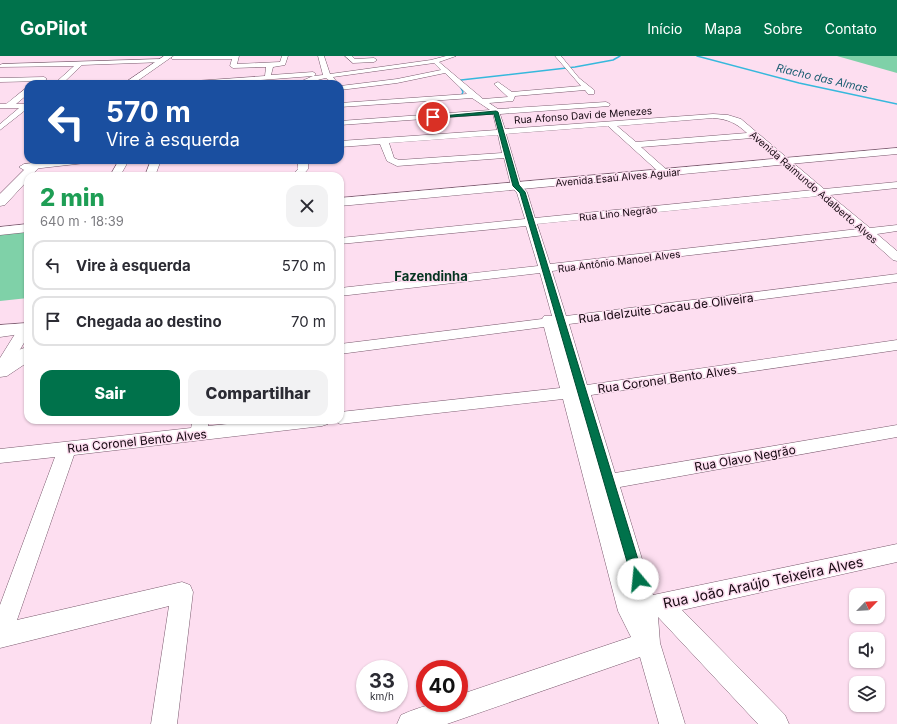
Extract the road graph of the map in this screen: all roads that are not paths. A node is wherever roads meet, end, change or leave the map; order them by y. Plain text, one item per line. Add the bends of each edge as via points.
1 (237, 56) edge
2 (285, 56) edge
3 (289, 56) edge
4 (453, 56) edge
5 (558, 56) edge
6 (17, 57) dead end
7 (323, 57) edge
8 (346, 57) edge
9 (170, 58) edge
10 (374, 58) edge
11 (436, 62) junction
12 (81, 63) junction
13 (64, 64) junction
14 (270, 65) junction
15 (1, 67) edge
16 (390, 68) junction
17 (447, 72) junction
18 (326, 74) junction
19 (49, 75) junction
20 (268, 76) junction
21 (0, 80) edge
22 (42, 80) edge
23 (62, 80) edge
24 (134, 80) edge
25 (140, 80) edge
26 (224, 80) edge
27 (267, 80) edge
28 (306, 80) edge
29 (332, 80) edge
30 (498, 84) dead end
31 (344, 87) edge
32 (586, 88) junction
33 (24, 93) edge
34 (24, 94) edge
35 (510, 94) junction
36 (8, 95) dead end
37 (474, 96) junction
38 (481, 101) junction
39 (344, 105) edge
40 (4, 106) edge
41 (24, 106) edge
42 (24, 108) edge
43 (611, 109) junction
44 (496, 112) junction
45 (731, 117) joint
46 (627, 122) junction
47 (344, 123) edge
48 (610, 124) junction
49 (0, 128) edge
50 (501, 132) junction
51 (755, 135) junction
52 (384, 141) junction
53 (344, 144) edge
54 (633, 145) junction
55 (896, 149) edge
56 (507, 155) junction
57 (783, 160) junction
58 (31, 164) edge
59 (31, 164) edge
60 (662, 171) junction
61 (25, 172) edge
62 (24, 173) edge
63 (516, 184) junction
64 (897, 185) edge
65 (0, 191) edge
66 (820, 192) junction
67 (393, 195) junction
68 (344, 198) edge
69 (344, 201) edge
70 (0, 202) edge
71 (527, 222) junction
72 (24, 228) edge
73 (897, 228) edge
74 (0, 231) edge
75 (866, 232) junction
76 (344, 241) edge
77 (897, 257) edge
78 (540, 270) junction
79 (897, 278) edge
80 (344, 292) edge
81 (555, 322) junction
82 (24, 328) edge
83 (24, 331) edge
84 (0, 332) edge
85 (897, 345) edge
86 (344, 348) edge
87 (24, 356) edge
88 (0, 371) edge
89 (575, 392) junction
90 (344, 418) edge
91 (252, 424) edge
92 (199, 427) edge
93 (897, 432) edge
94 (67, 449) junction
95 (0, 456) edge
96 (601, 482) junction
97 (897, 554) edge
98 (645, 607) junction
99 (0, 636) edge
100 (648, 643) junction
101 (164, 724) edge
102 (410, 724) edge
103 (672, 724) edge
104 (776, 724) edge

1 - 9 street
1 - 14 street via 233,66
2 - 3 street
2 - 14 street via 283,64
4 - 11 street
5 - 32 street
6 - 15 street
7 - 18 street
8 - 10 street via 354,61
9 - 12 street
9 - 24 main road
9 - 25 main road
10 - 16 street
11 - 16 street
11 - 17 street
12 - 13 street
12 - 23 street
13 - 15 street
13 - 19 street
14 - 20 street
16 - 18 street
17 - 31 street
17 - 37 street
18 - 20 street
18 - 28 street
18 - 29 street
19 - 21 street
19 - 22 street
20 - 26 street
20 - 27 street
30 - 35 street
32 - 35 street
32 - 43 street
33 - 36 street
34 - 40 street
35 - 38 street via 510,99
37 - 38 street
37 - 39 street
38 - 44 street
40 - 41 street
42 - 49 street
43 - 44 street
43 - 46 street
44 - 47 street
44 - 50 street
45 - 46 street, Rua Afonso Davi de Menezes
45 - 51 street, Avenida Raimundo Adalberto Alves
46 - 48 street, Rua Afonso Davi de Menezes
48 - 50 street, Rua Afonso Davi de Menezes
48 - 54 street
50 - 52 street, Rua Afonso Davi de Menezes
50 - 56 street
51 - 54 street
51 - 57 street, Avenida Raimundo Adalberto Alves
52 - 53 street, Rua Afonso Davi de Menezes
52 - 56 street via 390,159 397,163
54 - 60 street
55 - 57 main road, Avenida Esaú Alves Aguiar
56 - 63 street
57 - 60 main road, Avenida Esaú Alves Aguiar
57 - 66 street, Avenida Raimundo Adalberto Alves
58 - 65 main road
59 - 61 main road
60 - 63 main road, Avenida Esaú Alves Aguiar
62 - 70 main road
63 - 67 main road, Avenida Esaú Alves Aguiar
63 - 71 street via 514,193
64 - 66 street, Rua Lino Negrão
66 - 71 street, Rua Lino Negrão
66 - 75 street, Avenida Raimundo Adalberto Alves
67 - 68 main road, Avenida Esaú Alves Aguiar
67 - 69 main road, Avenida Esaú Alves Aguiar
71 - 76 street, Rua Lino Negrão
71 - 78 street
72 - 74 main road
73 - 75 street, Rua Antônio Manoel Alves
75 - 77 street, Avenida Raimundo Adalberto Alves
75 - 78 street, Rua Antônio Manoel Alves
78 - 80 street, Rua Antônio Manoel Alves
78 - 81 street
79 - 81 street, Rua Idelzuite Cacau de Oliveira
81 - 86 street, Rua Idelzuite Cacau de Oliveira
81 - 89 street
82 - 84 main road
83 - 88 street
85 - 89 street, Rua Coronel Bento Alves
87 - 88 main road
89 - 90 street, Rua Coronel Bento Alves
89 - 96 street
91 - 92 street, Rua Coronel Bento Alves
92 - 94 street, Rua Coronel Bento Alves
93 - 96 street, Rua Olavo Negrão
94 - 95 street, Rua Coronel Bento Alves
94 - 99 street
96 - 98 street
97 - 98 street, Rua João Araújo Teixeira Alves
98 - 100 street
98 - 104 street
99 - 101 street via 182,592
100 - 102 street
100 - 103 street

